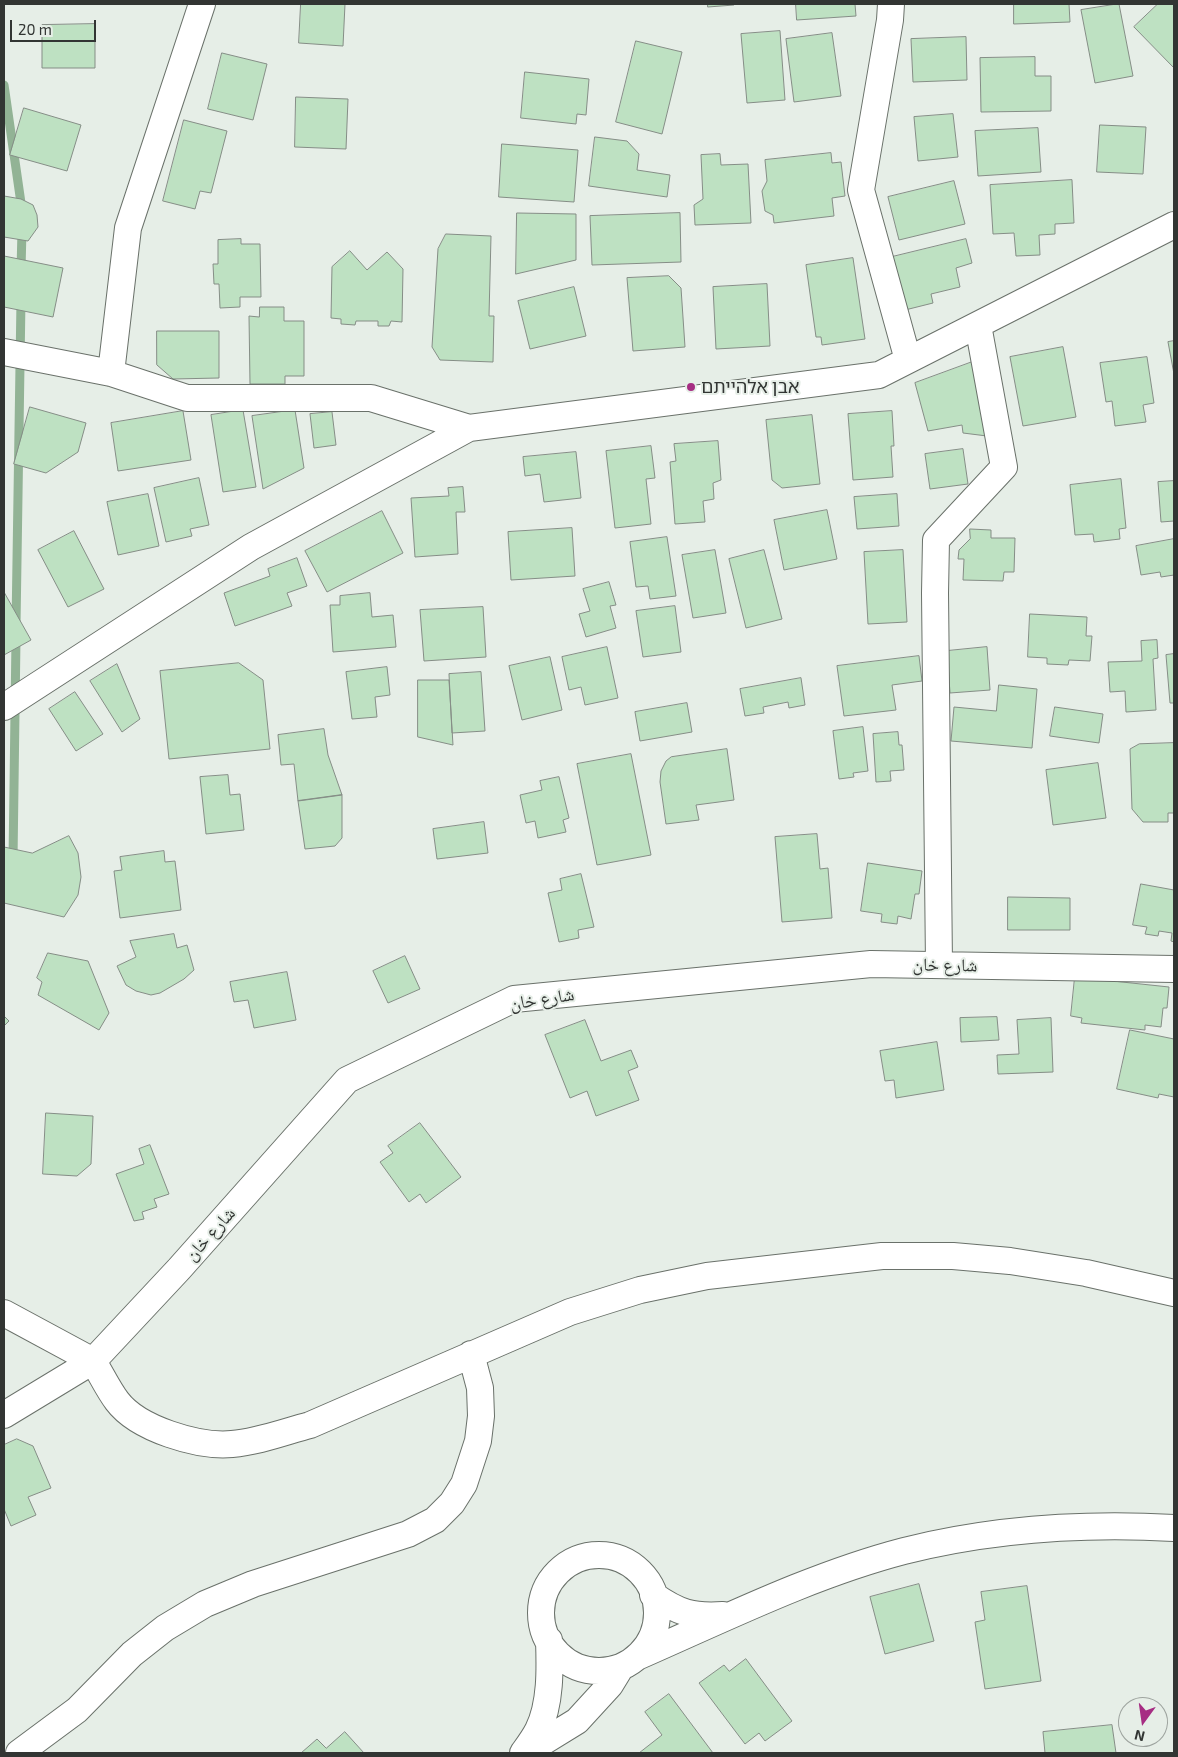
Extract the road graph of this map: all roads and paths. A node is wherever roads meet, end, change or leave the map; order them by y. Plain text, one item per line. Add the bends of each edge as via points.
1 (202, 4) edge
2 (891, 4) edge
3 (1174, 225) edge
4 (978, 325) junction
5 (4, 352) edge
6 (908, 360) junction
7 (111, 373) junction
8 (469, 428) junction
9 (4, 707) edge
10 (939, 965) junction
11 (1174, 969) edge
12 (1174, 1293) edge
13 (4, 1313) edge
14 (471, 1354) junction
15 (93, 1361) junction
16 (4, 1416) edge
17 (1174, 1528) edge
18 (653, 1595) junction
19 (739, 1613) junction
20 (548, 1640) junction
21 (629, 1662) junction
22 (19, 1753) edge
23 (524, 1753) edge

1 - 7 street via 128,228
2 - 6 street via 861,190
3 - 4 street
4 - 6 street
4 - 10 street via 1004,467 936,540
5 - 7 street
6 - 8 street via 879,375
7 - 8 street via 186,398 371,398
8 - 9 street via 251,547
10 - 11 street, شارع خان
10 - 15 street, شارع خان via 871,964 514,999 346,1080
12 - 14 street via 1086,1273 1010,1261 953,1256 882,1256 707,1276 640,1290 570,1312
13 - 15 street
14 - 15 street via 310,1424 270,1437 231,1444 204,1442 166,1433 143,1422 118,1402
14 - 22 street via 480,1388 478,1441 464,1484 452,1503 435,1520 408,1534 253,1584 205,1604 165,1628 132,1654 77,1710
15 - 16 street, شارع خان
17 - 19 street via 1048,1528 971,1538 896,1554 787,1592
18 - 19 street via 688,1615
18 - 20 street via 651,1586 639,1571 624,1560 605,1555 586,1556 568,1564 554,1576 544,1593 541,1611
18 - 21 street via 657,1605 656,1624 649,1642
19 - 21 street
20 - 21 street via 566,1661 583,1669 602,1671
20 - 23 street via 550,1669 545,1702 539,1728
21 - 23 street via 577,1721

